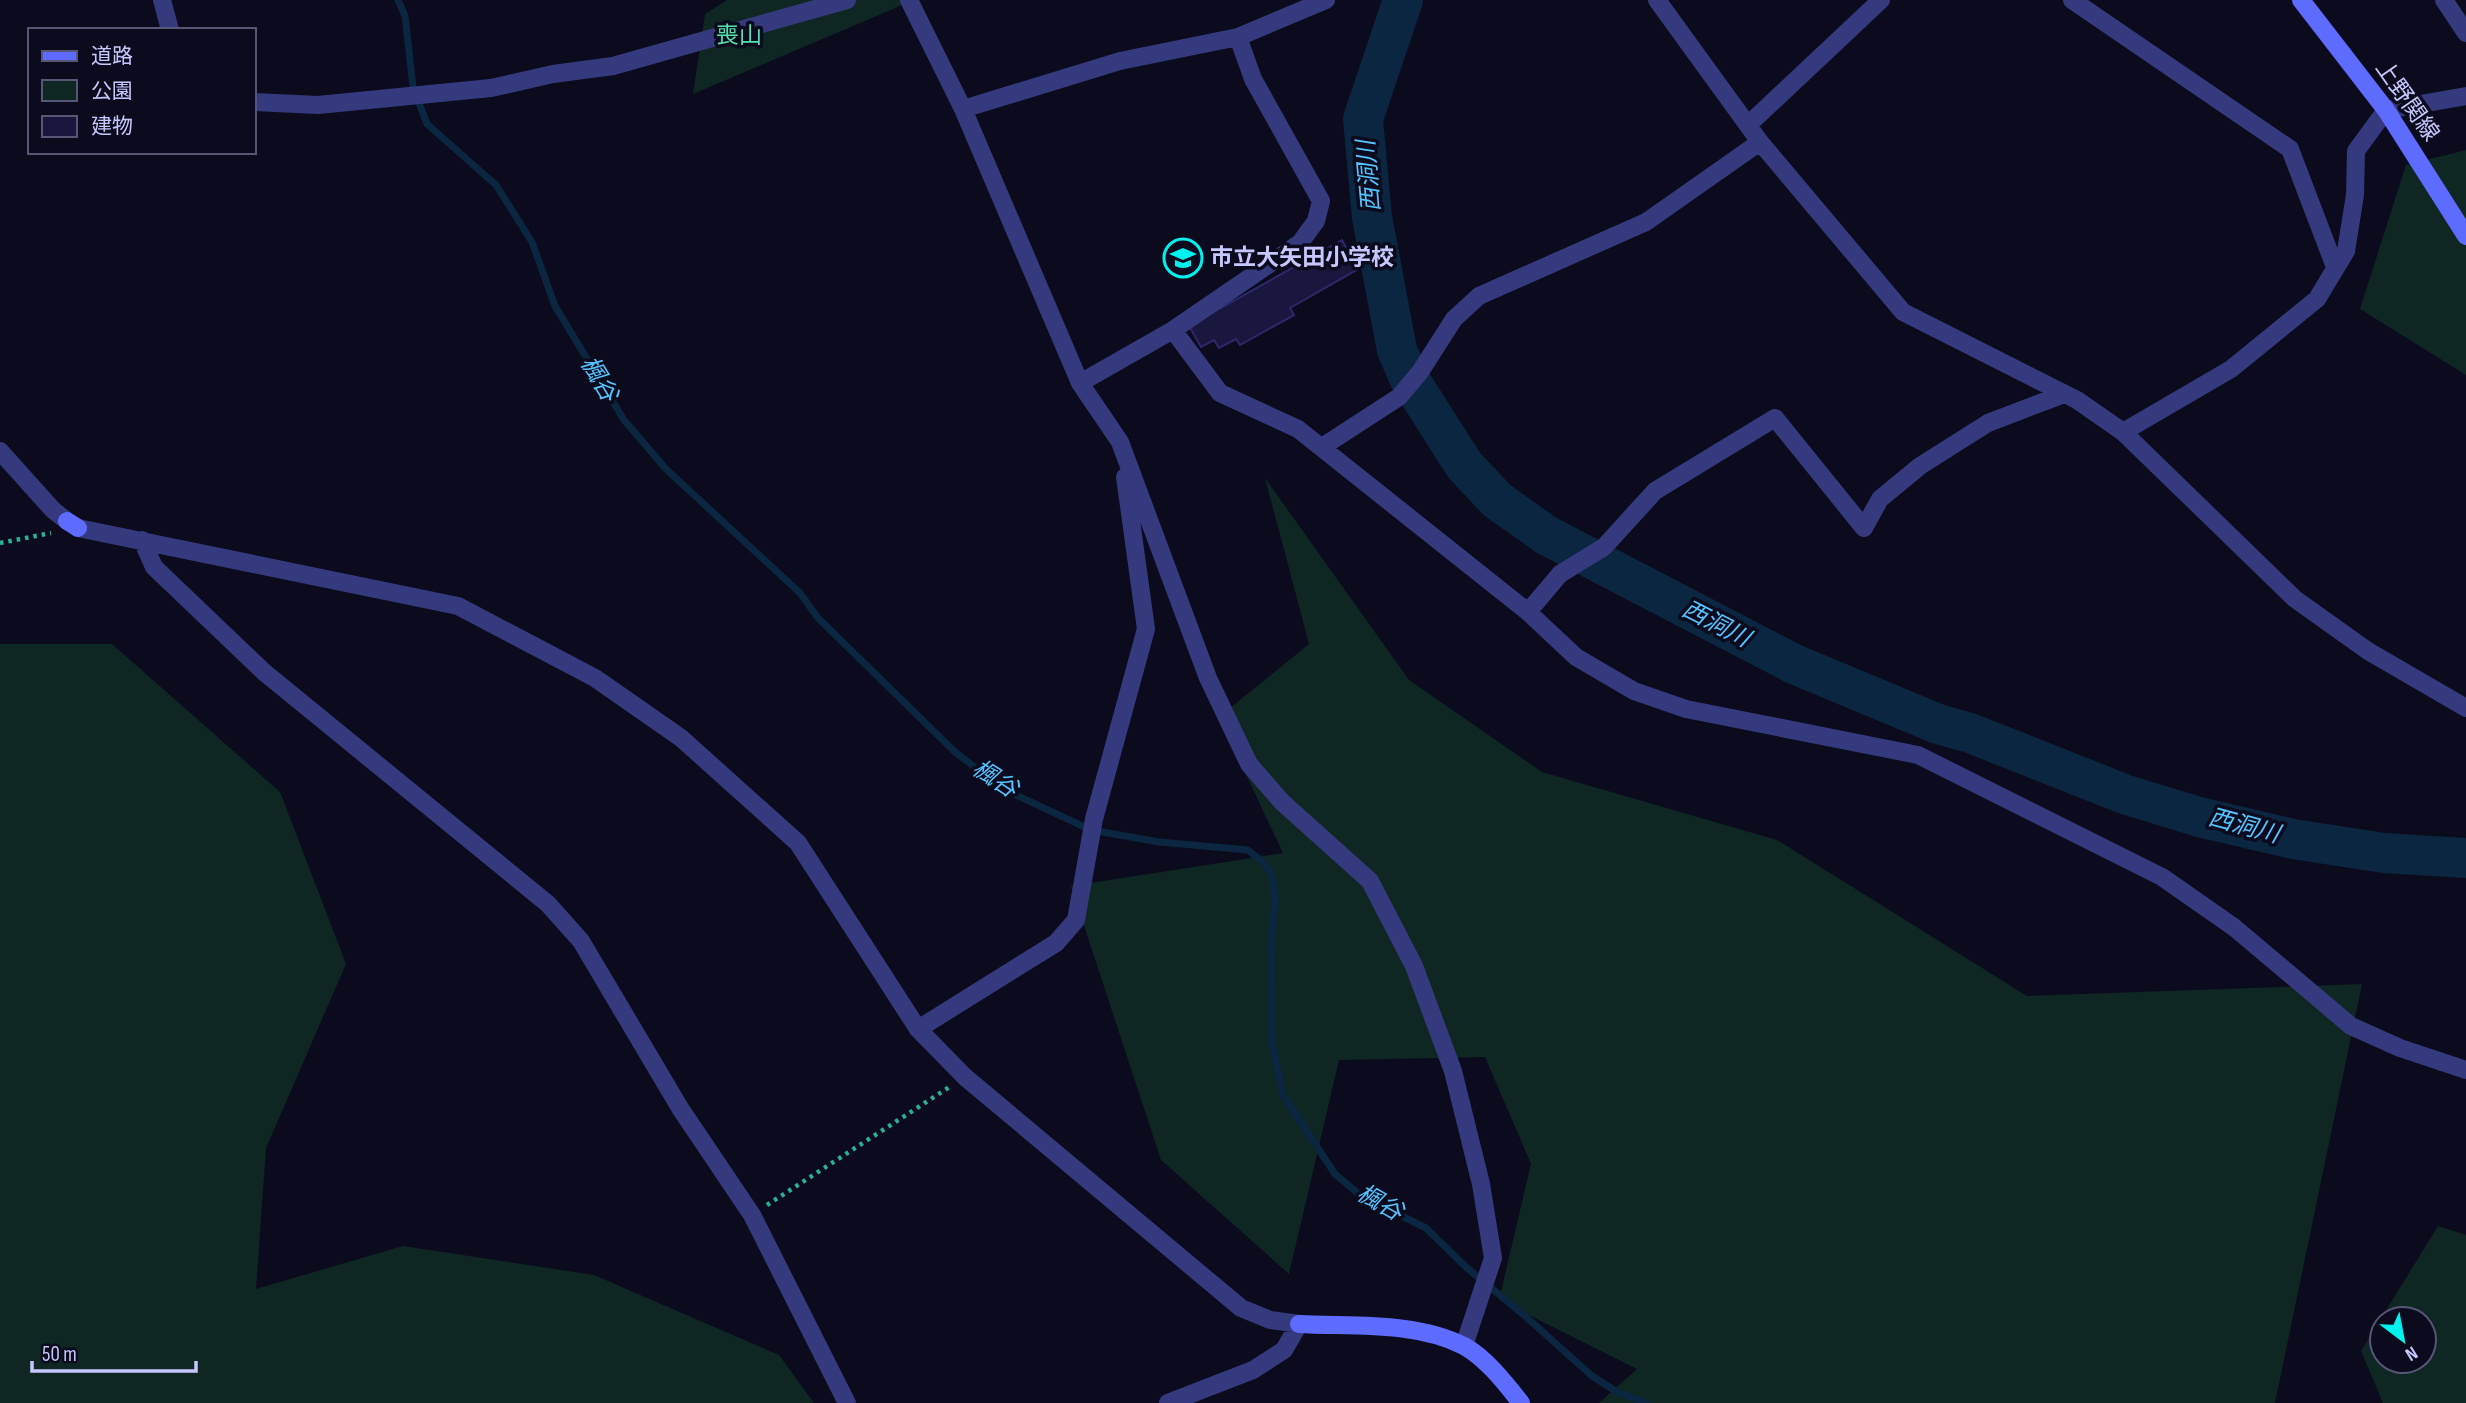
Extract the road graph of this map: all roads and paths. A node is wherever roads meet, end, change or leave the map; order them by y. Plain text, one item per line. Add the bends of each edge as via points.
1 (162, 0) edge
2 (847, 0) edge
3 (909, 0) edge
4 (1326, 0) edge
5 (1657, 0) edge
6 (1881, 0) edge
7 (2072, 0) edge
8 (2301, 0) edge
9 (2444, 0) edge
10 (169, 28) edge
11 (2466, 33) edge
12 (1238, 37) junction
13 (2466, 96) edge
14 (256, 102) edge
15 (963, 109) junction
16 (2386, 110) junction
17 (1748, 125) junction
18 (1760, 142) junction
19 (2466, 236) edge
20 (2336, 267) junction
21 (1173, 330) junction
22 (1080, 383) junction
23 (2064, 394) junction
24 (2123, 432) junction
25 (1120, 442) junction
26 (1322, 447) junction
27 (0, 451) edge
28 (72, 524) junction
29 (142, 540) junction
30 (0, 543) edge
31 (1528, 612) junction
32 (2466, 708) edge
33 (918, 1029) junction
34 (2466, 1070) edge
35 (965, 1077) junction
36 (752, 1215) junction
37 (1299, 1324) junction
38 (1464, 1346) junction
39 (847, 1403) edge
40 (1168, 1403) edge
41 (1521, 1403) edge

1 - 10 street
2 - 14 street via 613,66 491,88 318,105
3 - 15 street
4 - 12 street
5 - 17 street
6 - 17 street
7 - 20 street via 2291,149
8 - 16 main road, 上野関線
9 - 11 street
12 - 15 street via 1120,61
12 - 21 street via 1253,79 1321,201 1316,221 1300,243
13 - 16 street
15 - 22 street
16 - 19 main road, 上野関線
16 - 20 street via 2356,151 2346,251
17 - 18 street
18 - 23 street via 1903,312
18 - 26 street via 1646,222 1479,296 1454,319 1399,397
20 - 24 street via 2316,299 2273,337 2231,369
21 - 22 street
21 - 26 street via 1220,393 1298,429
22 - 25 street
23 - 24 street
23 - 31 street via 1988,423 1920,466 1880,499 1864,528 1775,418 1655,491 1604,547 1560,574
24 - 32 street via 2295,599 2368,651
25 - 33 street via 1146,629 1094,819 1076,920 1056,943
25 - 38 street via 1208,678 1249,764 1282,802 1370,881 1413,966 1453,1072 1481,1184 1493,1258
26 - 31 street
27 - 28 street via 53,510
28 - 29 street
28 - 30 path
29 - 33 street via 458,606 595,678 681,738 798,843
29 - 36 street via 154,567 264,672 548,904 581,941 680,1108
31 - 34 street via 1576,657 1634,691 1686,709 1918,755 2022,804 2162,877 2235,928 2351,1026
33 - 35 street
35 - 36 path
35 - 37 street via 1241,1308 1270,1320
36 - 39 street
37 - 38 main road via 1414,1329
37 - 40 street via 1284,1350 1253,1370
38 - 41 main road

